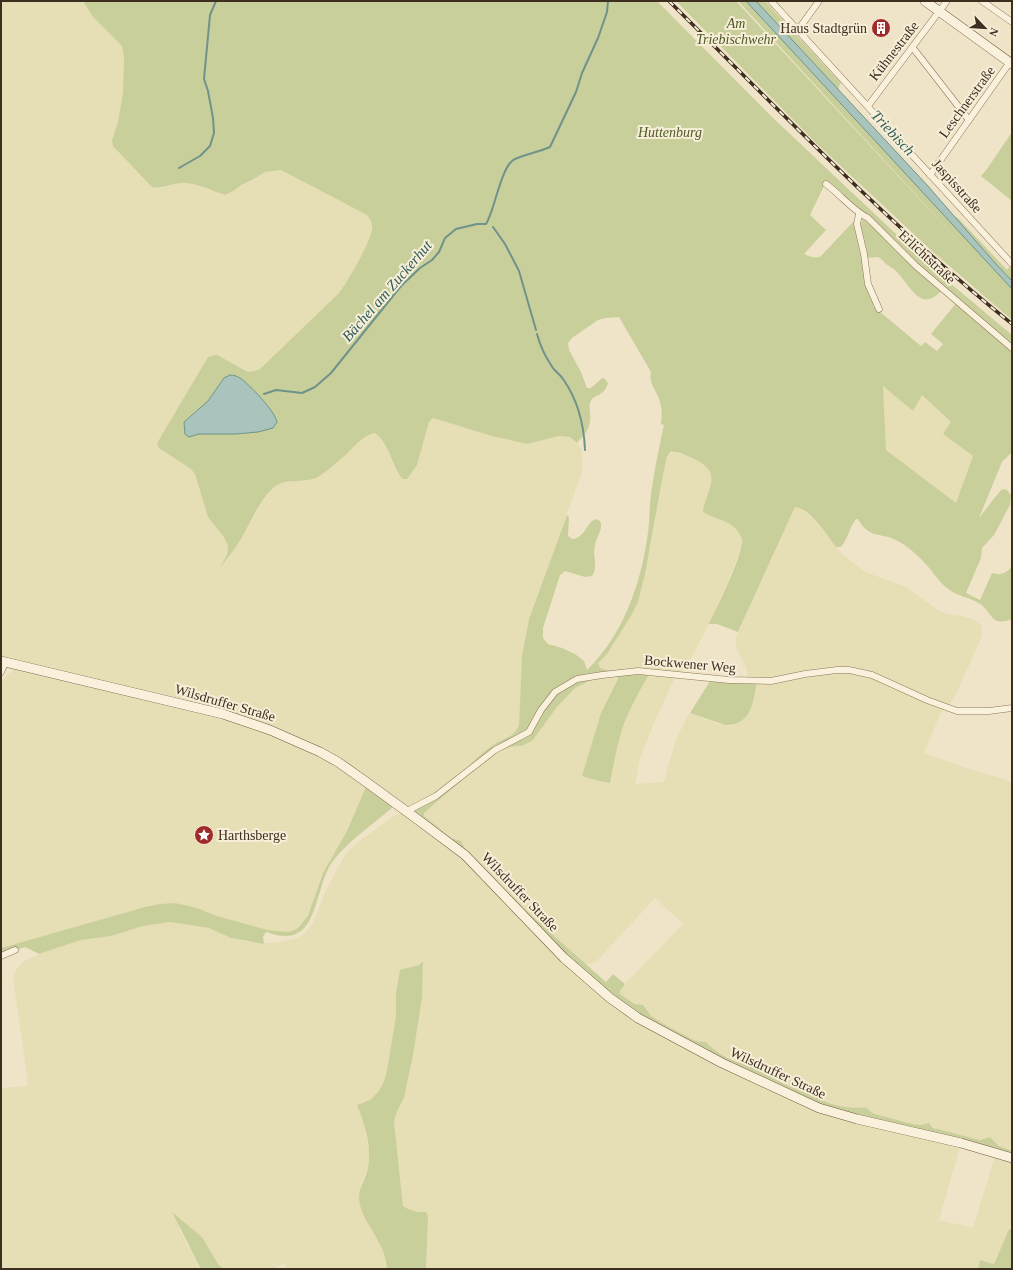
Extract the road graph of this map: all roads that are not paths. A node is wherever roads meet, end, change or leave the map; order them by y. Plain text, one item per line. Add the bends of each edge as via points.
1 (771, 1) edge
2 (820, 1) edge
3 (925, 1) edge
4 (947, 1) edge
5 (982, 1) edge
6 (940, 11) junction
7 (1012, 22) edge
8 (798, 30) junction
9 (913, 48) junction
10 (1011, 63) edge
11 (868, 106) junction
12 (969, 120) junction
13 (930, 175) junction
14 (826, 184) dead end
15 (858, 214) junction
16 (1012, 264) edge
17 (879, 309) dead end
18 (1012, 348) edge
19 (3, 662) edge
20 (1, 672) edge
21 (1012, 708) edge
22 (407, 811) junction
23 (15, 950) dead end
24 (1, 956) edge
25 (1012, 1158) edge

1 - 8 street, Jaspisstraße
2 - 8 street
3 - 6 main road
4 - 6 street, Kühnestraße
5 - 7 street
6 - 9 street, Kühnestraße
6 - 10 main road
8 - 11 street, Jaspisstraße
9 - 11 street, Kühnestraße via 908,51
9 - 12 street
10 - 12 street, Leschnerstraße
11 - 13 street, Jaspisstraße
12 - 13 street, Leschnerstraße
13 - 16 street, Jaspisstraße
14 - 15 street, Erlichtstraße
15 - 17 street via 857,224 868,284
15 - 18 street, Erlichtstraße via 868,218 916,266
19 - 20 street
19 - 22 main road, Wilsdruffer Straße via 201,708 255,724 302,743 338,762
21 - 22 street, Bockwener Weg via 957,711 872,675 849,670 805,674 771,681 729,680 638,671 577,679 555,692 541,710 530,732 495,750 436,796
22 - 25 main road, Wilsdruffer Straße via 465,855 564,958 610,998 638,1018 722,1063 819,1108 857,1120 954,1141
23 - 24 street

